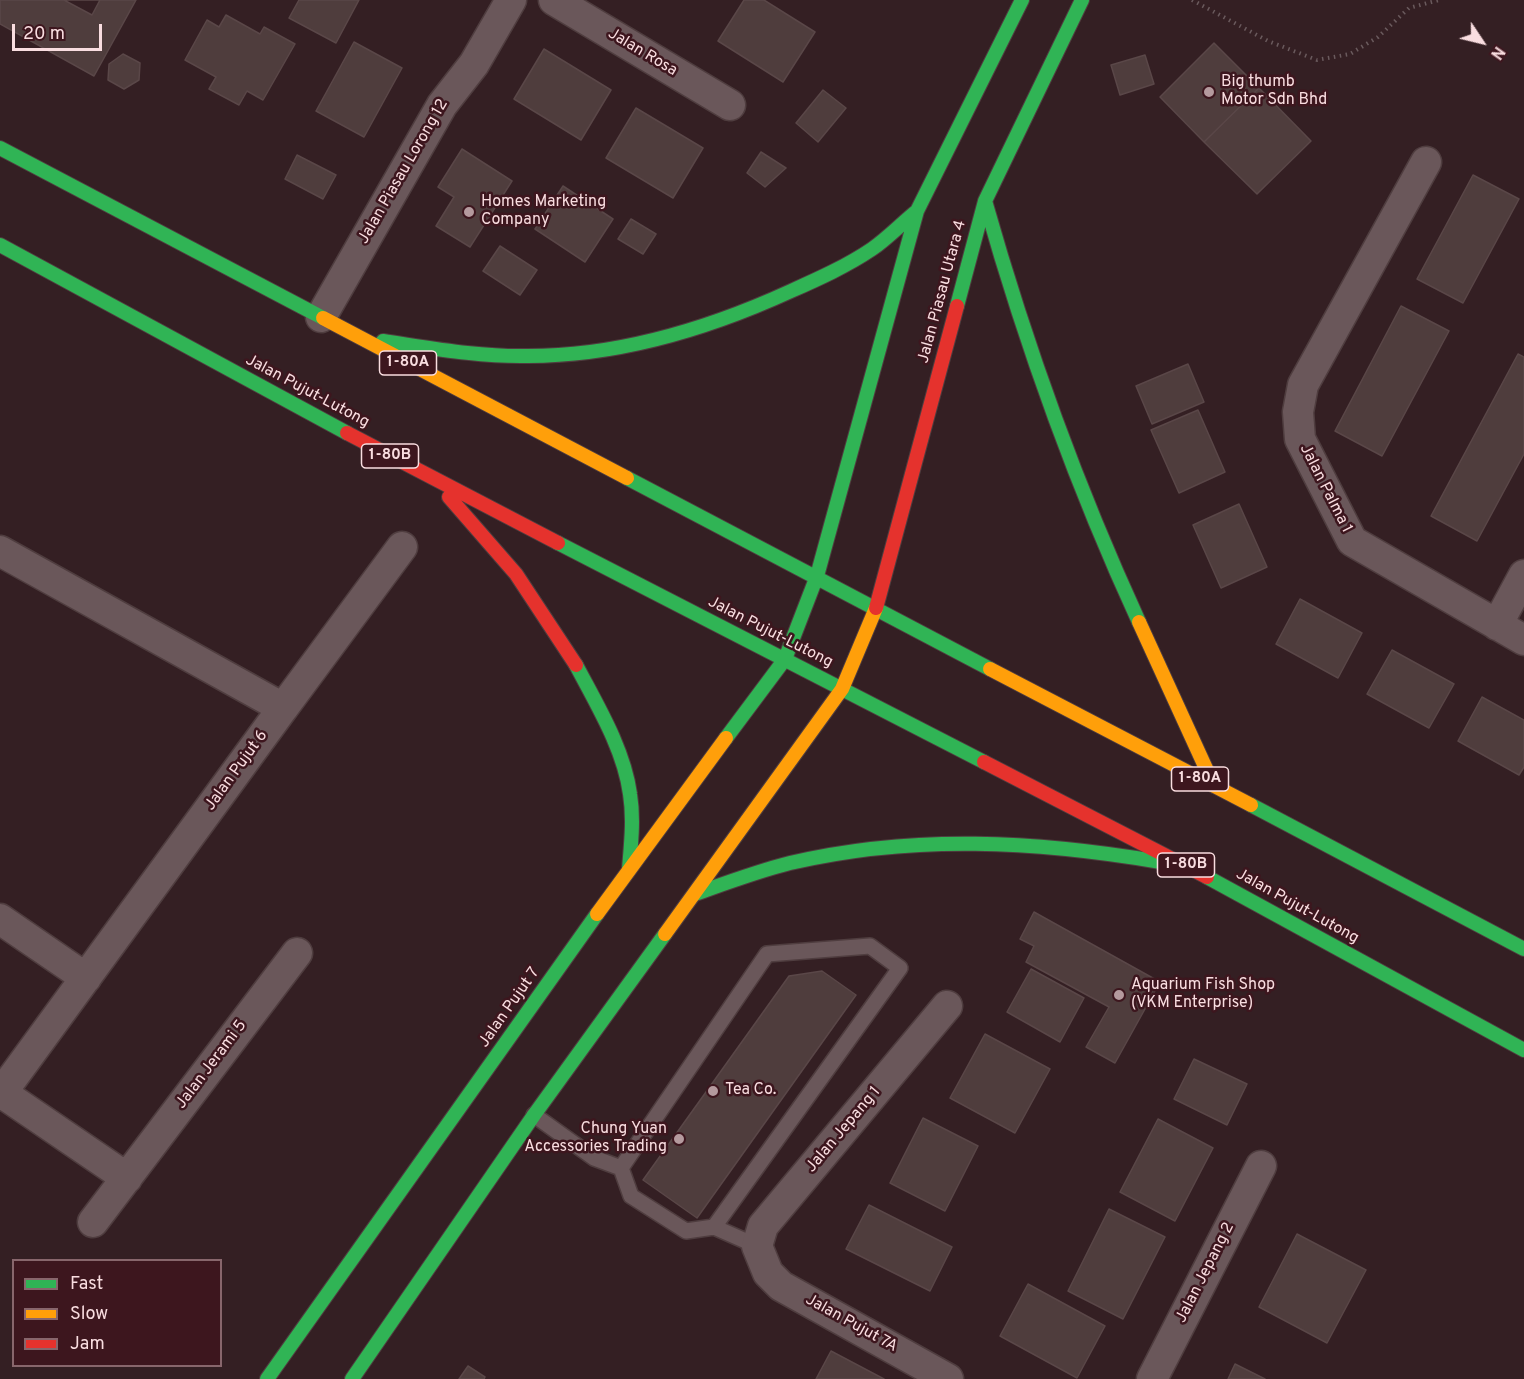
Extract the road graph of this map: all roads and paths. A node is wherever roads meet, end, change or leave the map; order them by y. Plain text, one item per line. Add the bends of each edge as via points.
1 (512, 0) edge
2 (554, 0) edge
3 (1022, 0) edge
4 (1082, 0) edge
5 (1192, 0) edge
6 (1407, 0) edge
7 (1439, 0) edge
8 (1409, 8) junction
9 (730, 105) dead end
10 (0, 148) edge
11 (1426, 162) dead end
12 (985, 201) junction
13 (917, 211) junction
14 (0, 245) edge
15 (321, 317) junction
16 (361, 338) junction
17 (431, 478) junction
18 (402, 547) dead end
19 (0, 551) edge
20 (1524, 575) edge
21 (817, 576) junction
22 (876, 608) junction
23 (1497, 625) junction
24 (1524, 640) edge
25 (785, 659) junction
26 (842, 689) junction
27 (283, 708) junction
28 (1214, 786) junction
29 (629, 869) junction
30 (1197, 871) junction
31 (695, 894) junction
32 (0, 918) edge
33 (1524, 949) edge
34 (297, 953) dead end
35 (86, 978) junction
36 (947, 1006) dead end
37 (1524, 1050) edge
38 (1, 1094) edge
39 (534, 1115) junction
40 (1261, 1166) dead end
41 (621, 1168) junction
42 (127, 1178) junction
43 (93, 1222) dead end
44 (714, 1227) junction
45 (759, 1253) junction
46 (267, 1379) edge
47 (352, 1379) edge
48 (948, 1379) edge
49 (1152, 1379) edge

1 - 15 street, Jalan Piasau Lorong 12 via 474,64 442,105
2 - 9 street, Jalan Rosa
3 - 13 main road
4 - 12 main road, Jalan Piasau Utara 4
5 - 8 path via 1268,41 1317,60 1350,54 1378,37
6 - 8 path
7 - 8 path
10 - 15 main road, 1-80A
11 - 23 street, Jalan Palma 1 via 1303,385 1298,411 1300,439 1352,541
12 - 22 main road, Jalan Piasau Utara 4
12 - 28 main road via 1066,453
13 - 16 main road via 872,249 834,272 756,308 674,336 546,356 499,355
13 - 21 main road
14 - 17 main road, Jalan Pujut-Lutong / 1-80B
15 - 16 main road, 1-80A
16 - 21 main road, 1-80A
17 - 25 main road, Jalan Pujut-Lutong / 1-80B
17 - 29 main road via 514,570 568,650 591,693 628,782 633,818
18 - 27 street, Jalan Pujut 6
19 - 27 street
20 - 23 street
21 - 22 main road, 1-80A
21 - 25 main road, Jalan Pujut 7
22 - 26 main road, Jalan Piasau Utara 4
22 - 28 main road, 1-80A
23 - 24 street, Jalan Palma 1
25 - 26 main road, Jalan Pujut-Lutong / 1-80B
25 - 29 main road, Jalan Pujut 7
26 - 30 main road, Jalan Pujut-Lutong / 1-80B
26 - 31 main road
27 - 35 street, Jalan Pujut 6
28 - 33 main road, 1-80A
29 - 46 main road, Jalan Pujut 7
30 - 31 main road via 1069,847 975,840 928,842 881,846 789,863
30 - 37 main road, Jalan Pujut-Lutong / 1-80B
31 - 39 main road
32 - 35 street
34 - 42 street, Jalan Jerami 5
35 - 38 street, Jalan Pujut 6
36 - 45 street, Jalan Jepang 1 via 763,1226
38 - 42 street
39 - 41 lane via 594,1158
39 - 47 main road
40 - 49 street, Jalan Jepang 2
41 - 44 lane via 631,1196 649,1208 686,1231
41 - 44 lane via 767,954 870,946 900,968
42 - 43 street, Jalan Jerami 5
44 - 45 lane
45 - 48 street, Jalan Pujut 7A via 768,1273 781,1286

